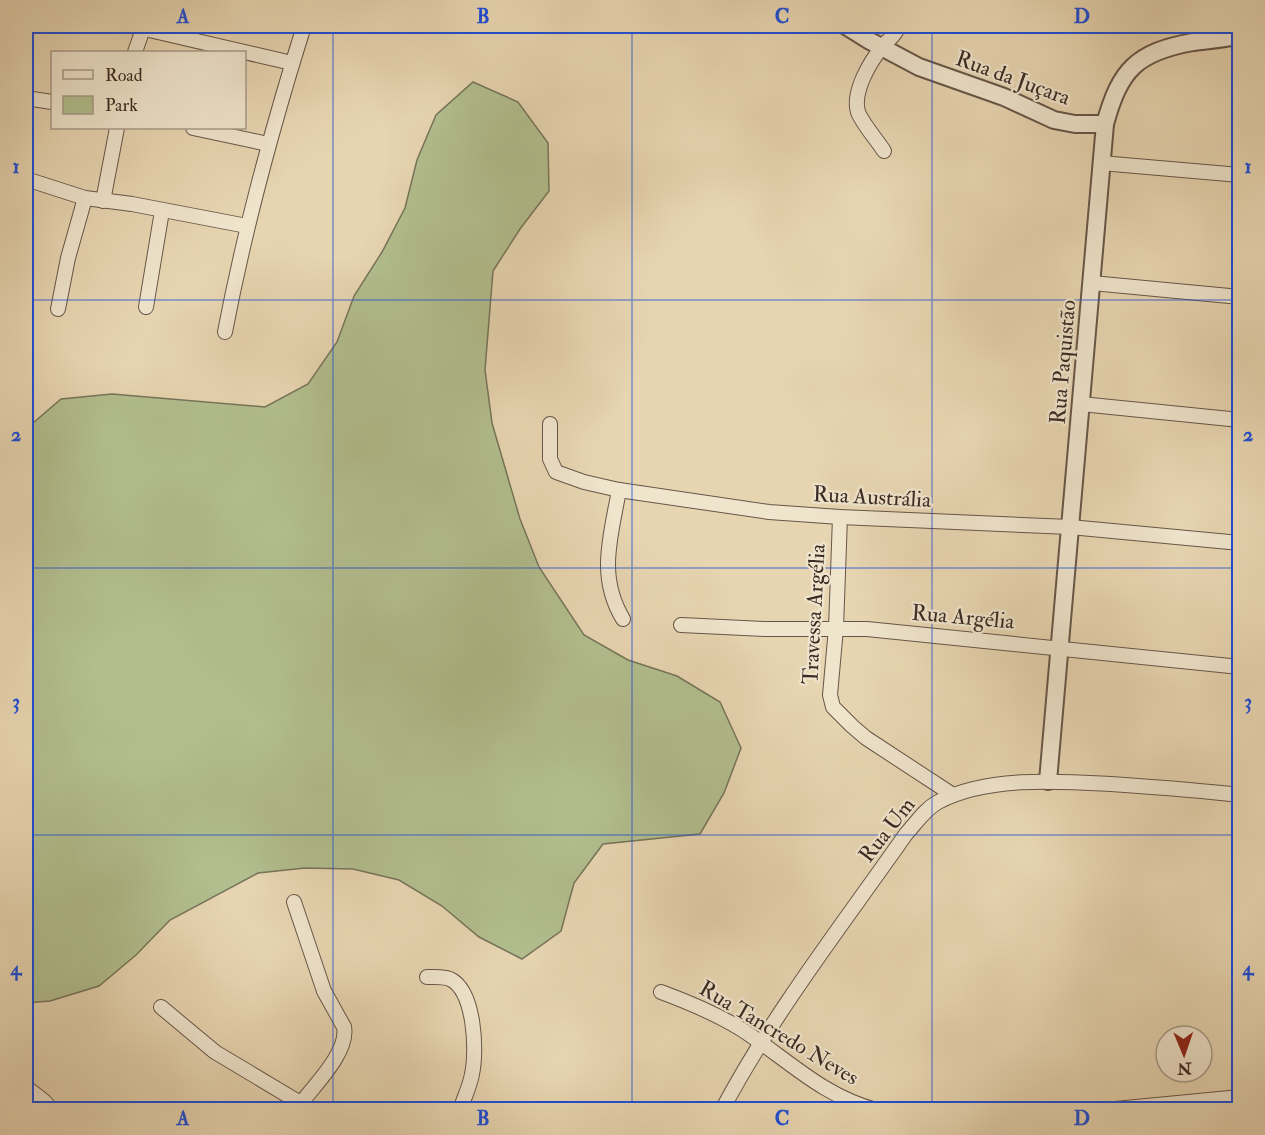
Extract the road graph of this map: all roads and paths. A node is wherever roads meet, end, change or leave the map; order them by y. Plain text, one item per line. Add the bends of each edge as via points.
1 (304, 26) edge
2 (846, 26) edge
3 (140, 27) edge
4 (900, 29) edge
5 (1239, 35) edge
6 (882, 47) junction
7 (135, 51) edge
8 (241, 51) edge
9 (246, 52) edge
10 (292, 63) junction
11 (26, 98) edge
12 (51, 102) edge
13 (1105, 124) junction
14 (117, 129) edge
15 (198, 129) edge
16 (268, 144) junction
17 (884, 151) dead end
18 (1101, 163) junction
19 (1239, 175) edge
20 (26, 179) edge
21 (85, 198) junction
22 (104, 201) junction
23 (162, 211) junction
24 (247, 226) junction
25 (1092, 283) junction
26 (1239, 297) edge
27 (146, 307) dead end
28 (58, 309) dead end
29 (225, 332) dead end
30 (1082, 404) junction
31 (1239, 420) edge
32 (550, 424) dead end
33 (619, 490) junction
34 (840, 517) junction
35 (1070, 527) junction
36 (1239, 543) edge
37 (623, 619) dead end
38 (681, 625) dead end
39 (836, 628) junction
40 (1061, 648) junction
41 (1239, 667) edge
42 (1048, 781) junction
43 (953, 795) junction
44 (1239, 795) edge
45 (294, 902) dead end
46 (427, 977) dead end
47 (661, 992) dead end
48 (161, 1007) dead end
49 (761, 1043) junction
50 (26, 1087) edge
51 (1239, 1097) edge
52 (306, 1106) edge
53 (728, 1107) edge
54 (1120, 1109) edge
55 (52, 1110) edge
56 (460, 1110) edge
57 (876, 1110) edge
58 (1105, 1110) edge

1 - 10 street
2 - 6 street, Rua da Juçara
3 - 7 street
3 - 8 street
4 - 6 street
5 - 13 street, Rua Paquistão via 1166,47 1141,58 1120,83
6 - 13 street, Rua da Juçara via 919,67 1004,97 1054,120
6 - 17 street via 856,98 858,113
9 - 10 street
10 - 16 street
11 - 12 street
13 - 18 street, Rua Paquistão
14 - 22 street
15 - 16 street
16 - 24 street
18 - 19 street
18 - 25 street, Rua Paquistão
20 - 21 street
21 - 22 street
21 - 28 street
22 - 23 street
23 - 24 street
23 - 27 street
24 - 29 street
25 - 26 street
25 - 30 street, Rua Paquistão
30 - 31 street
30 - 35 street, Rua Paquistão
32 - 33 street, Rua Austrália via 550,459 556,472
33 - 34 street, Rua Austrália via 769,512
33 - 37 street via 610,537 608,580
34 - 35 street, Rua Austrália
34 - 39 street, Travessa Argélia
35 - 36 street, Rua Austrália
35 - 40 street, Rua Paquistão
38 - 39 street, Rua Argélia
39 - 40 street, Rua Argélia
39 - 43 street, Travessa Argélia via 830,695 833,707 866,738
40 - 41 street, Rua Argélia
40 - 42 street, Rua Paquistão
42 - 43 street, Rua Um via 1005,784
42 - 44 street, Rua Um
43 - 49 street, Rua Um via 937,802 906,834
45 - 52 street via 324,991 345,1032 335,1059
46 - 56 street via 450,979 457,985 471,1015 472,1074
47 - 49 street, Rua Tancredo Neves via 691,1003
48 - 52 street via 215,1053
49 - 53 street, Rua Um
49 - 57 street, Rua Tancredo Neves via 822,1086
50 - 55 street
51 - 54 street
54 - 58 street

